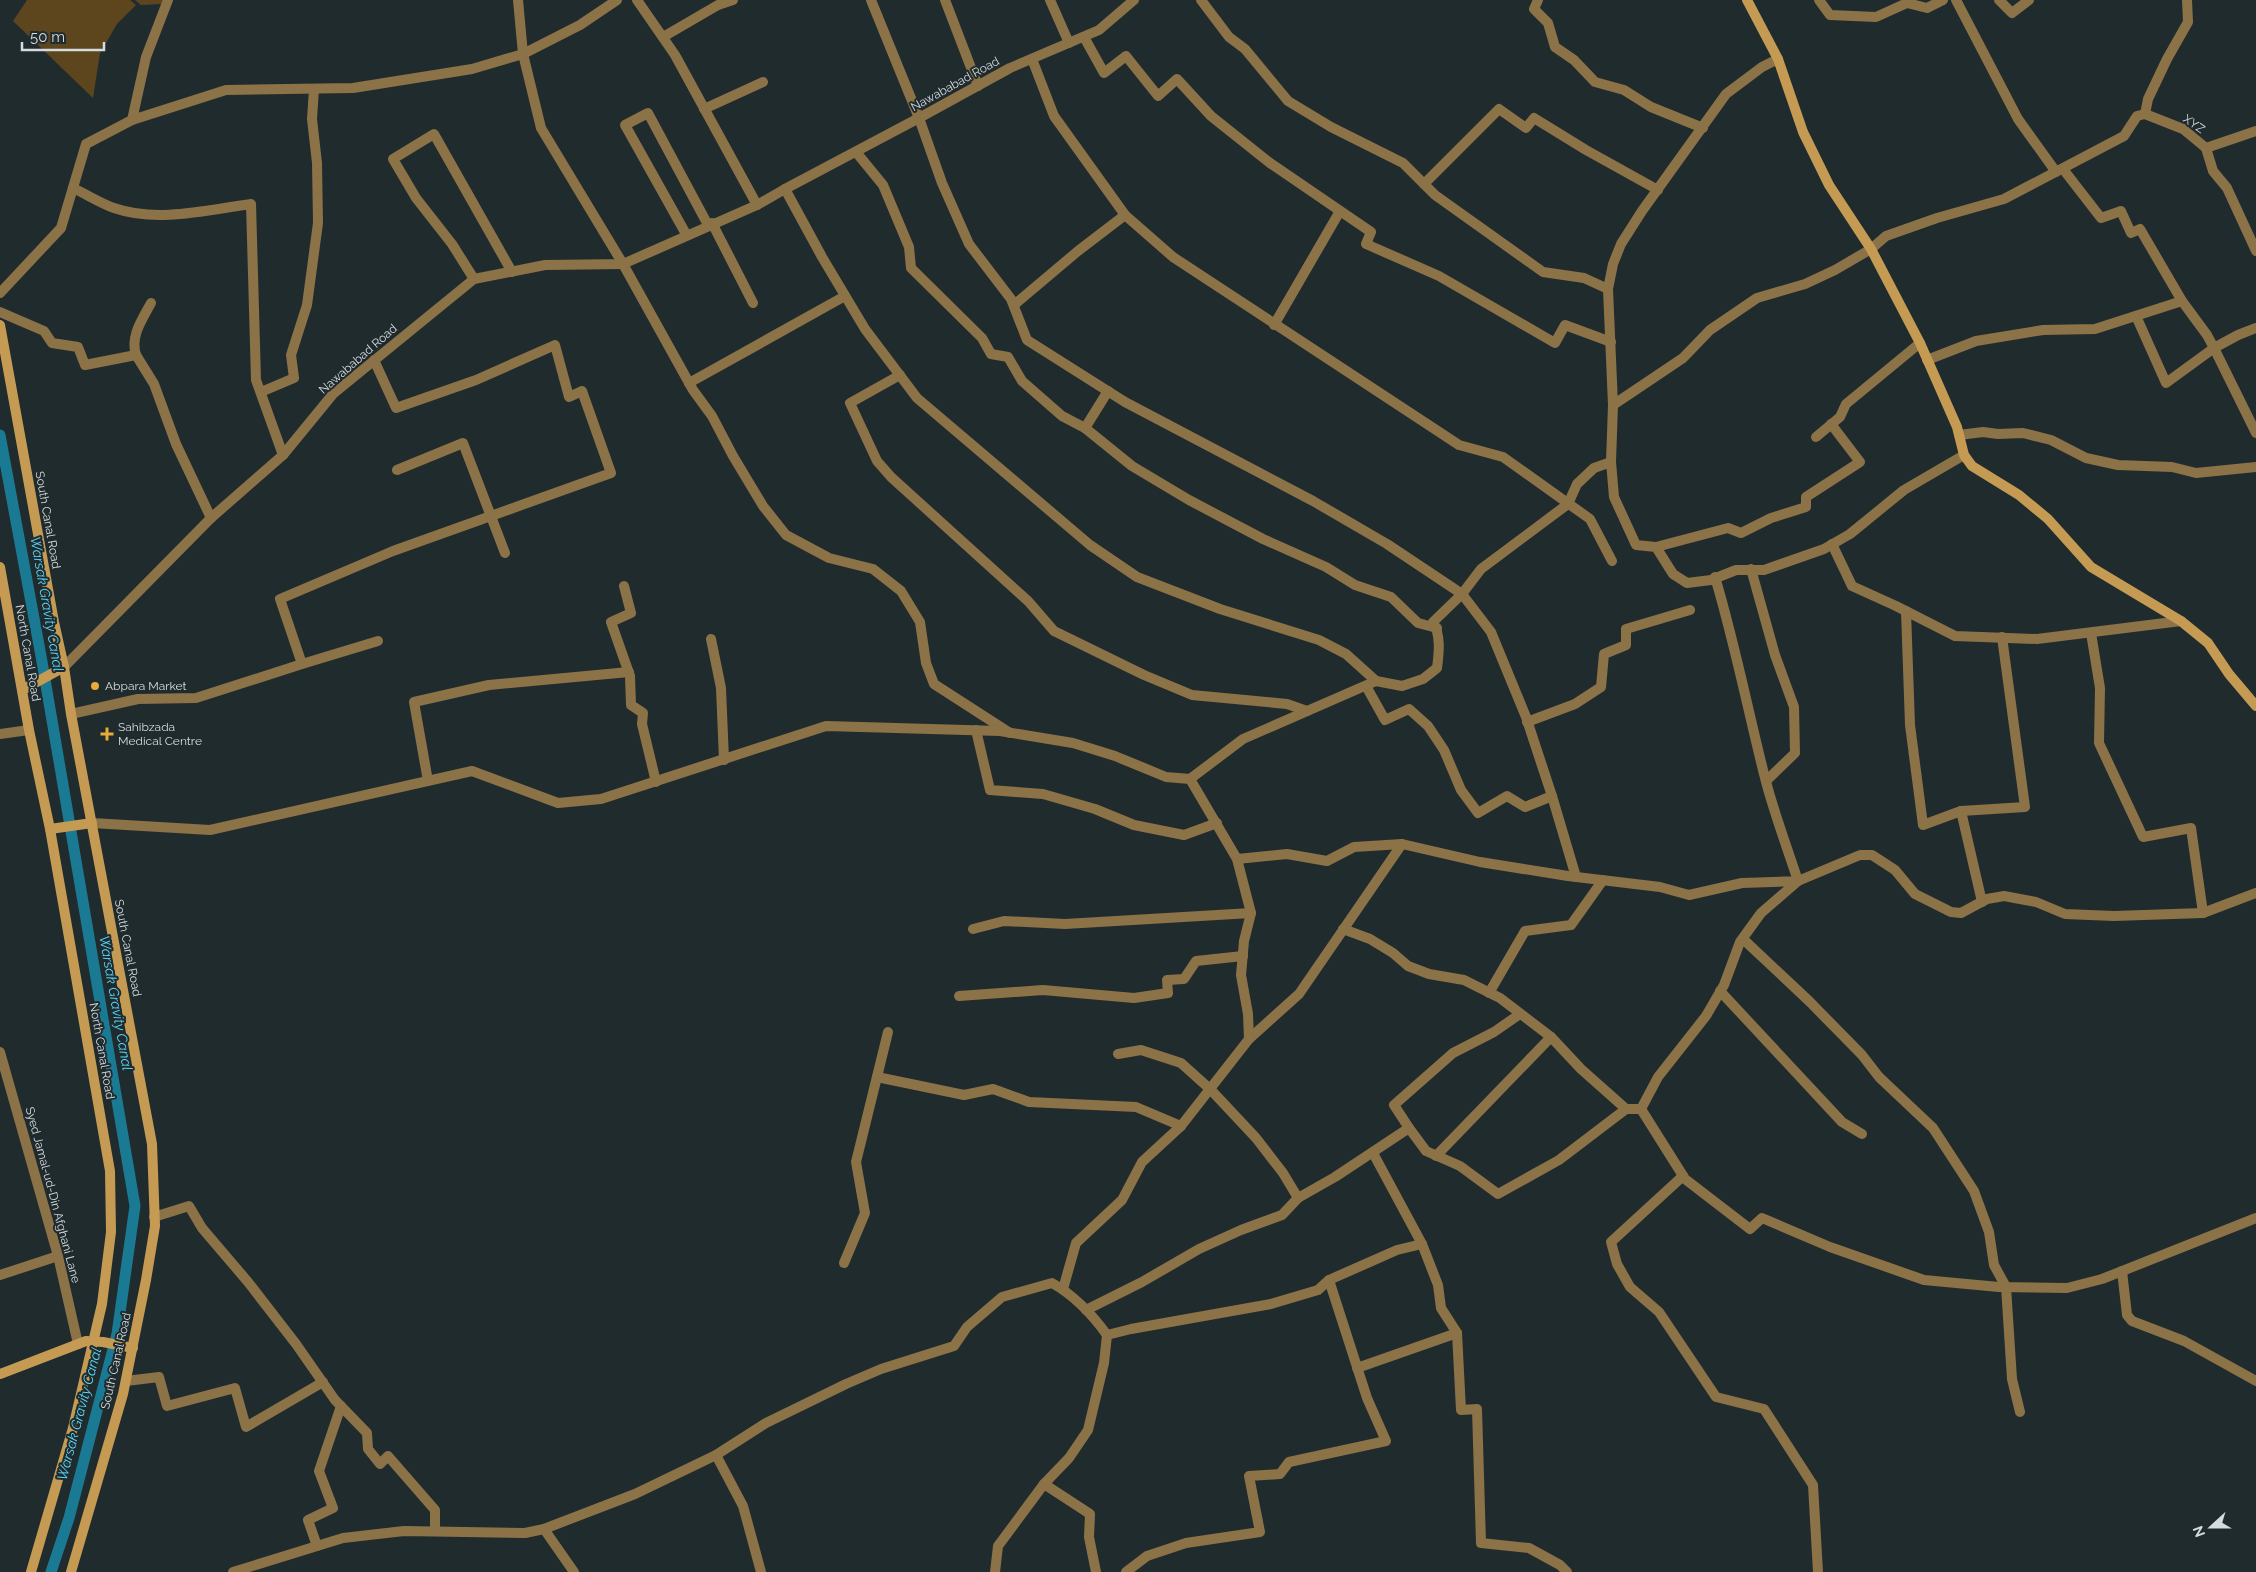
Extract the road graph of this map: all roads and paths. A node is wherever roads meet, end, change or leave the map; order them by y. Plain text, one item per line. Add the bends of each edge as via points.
1 (168, 0) edge
2 (518, 0) edge
3 (617, 0) edge
4 (637, 0) edge
5 (733, 0) edge
6 (871, 0) edge
7 (945, 0) edge
8 (1050, 0) edge
9 (1134, 0) edge
10 (1200, 0) edge
11 (1538, 0) edge
12 (1747, 0) edge
13 (1819, 0) edge
14 (1943, 0) edge
15 (1956, 0) edge
16 (1999, 0) edge
17 (2029, 0) edge
18 (2187, 0) edge
19 (1084, 36) junction
20 (663, 37) junction
21 (1069, 43) junction
22 (523, 54) junction
23 (1032, 59) junction
24 (1778, 59) junction
25 (763, 82) dead end
26 (978, 86) junction
27 (314, 89) junction
28 (704, 108) junction
29 (2145, 114) junction
30 (919, 118) junction
31 (132, 120) junction
32 (1703, 128) junction
33 (2256, 131) edge
34 (2206, 148) junction
35 (856, 152) junction
36 (2059, 171) junction
37 (1424, 184) junction
38 (73, 188) junction
39 (785, 189) junction
40 (1658, 190) junction
41 (757, 205) junction
42 (1340, 211) junction
43 (1125, 215) junction
44 (710, 224) junction
45 (686, 234) junction
46 (1870, 249) junction
47 (2256, 251) edge
48 (623, 264) junction
49 (512, 272) junction
50 (474, 279) junction
51 (1608, 289) junction
52 (0, 293) edge
53 (845, 296) junction
54 (2182, 301) junction
55 (151, 303) dead end
56 (753, 303) dead end
57 (1014, 305) junction
58 (0, 312) edge
59 (2136, 316) junction
60 (0, 325) edge
61 (1274, 325) junction
62 (2256, 328) edge
63 (1611, 342) junction
64 (1920, 343) junction
65 (2214, 348) junction
66 (136, 355) junction
67 (374, 360) junction
68 (1927, 360) junction
69 (900, 375) junction
70 (689, 383) junction
71 (1108, 391) junction
72 (261, 392) junction
73 (1613, 405) junction
74 (1831, 424) junction
75 (1085, 428) junction
76 (2256, 433) edge
77 (1959, 434) junction
78 (1816, 437) dead end
79 (283, 455) junction
80 (1964, 455) junction
81 (1611, 462) junction
82 (2256, 467) edge
83 (397, 470) dead end
84 (1568, 504) junction
85 (492, 515) junction
86 (211, 518) junction
87 (1832, 544) junction
88 (1656, 547) junction
89 (505, 553) dead end
90 (1612, 561) dead end
91 (0, 567) edge
92 (1751, 570) junction
93 (1715, 577) junction
94 (624, 586) dead end
95 (1462, 594) junction
96 (1690, 610) dead end
97 (1906, 611) junction
98 (2181, 621) junction
99 (1437, 628) junction
100 (2091, 633) junction
101 (2002, 638) junction
102 (711, 639) dead end
103 (378, 642) dead end
104 (302, 664) junction
105 (60, 670) junction
106 (629, 672) junction
107 (1371, 683) junction
108 (22, 690) junction
109 (2256, 706) edge
110 (1307, 711) junction
111 (71, 714) junction
112 (1527, 722) junction
113 (29, 730) junction
114 (976, 730) junction
115 (1010, 733) junction
116 (0, 734) edge
117 (724, 760) junction
118 (1190, 780) junction
119 (428, 781) junction
120 (1766, 781) junction
121 (656, 782) junction
122 (1552, 796) junction
123 (1961, 811) junction
124 (90, 823) junction
125 (1217, 824) junction
126 (50, 828) junction
127 (1402, 844) junction
128 (1237, 859) junction
129 (1576, 877) junction
130 (1603, 880) junction
131 (1798, 880) junction
132 (2256, 893) edge
133 (1982, 902) junction
134 (1251, 913) junction
135 (2204, 913) junction
136 (973, 929) dead end
137 (1343, 929) junction
138 (1743, 938) junction
139 (1243, 956) junction
140 (1720, 991) junction
141 (1489, 993) junction
142 (959, 996) dead end
143 (1520, 1014) junction
144 (888, 1032) dead end
145 (1550, 1037) junction
146 (1249, 1039) junction
147 (0, 1052) edge
148 (1118, 1054) dead end
149 (877, 1077) junction
150 (1211, 1090) junction
151 (1626, 1109) junction
152 (1641, 1109) junction
153 (1180, 1126) junction
154 (1409, 1128) junction
155 (1862, 1134) dead end
156 (1373, 1154) junction
157 (1436, 1156) junction
158 (1683, 1176) junction
159 (1298, 1198) junction
160 (154, 1217) junction
161 (2256, 1218) edge
162 (1422, 1244) junction
163 (58, 1256) junction
164 (844, 1263) dead end
165 (2122, 1270) junction
166 (0, 1275) edge
167 (1329, 1280) junction
168 (2006, 1287) junction
169 (1062, 1289) junction
170 (1086, 1310) junction
171 (1457, 1333) junction
172 (1107, 1335) junction
173 (98, 1341) junction
174 (78, 1344) junction
175 (131, 1348) junction
176 (1357, 1368) junction
177 (0, 1374) edge
178 (126, 1381) junction
179 (2256, 1381) edge
180 (323, 1382) junction
181 (341, 1406) junction
182 (2020, 1412) dead end
183 (716, 1455) junction
184 (1044, 1484) junction
185 (544, 1529) junction
186 (435, 1531) junction
187 (317, 1546) junction
188 (31, 1572) edge
189 (71, 1572) edge
190 (233, 1572) edge
191 (574, 1572) edge
192 (761, 1572) edge
193 (995, 1572) edge
194 (1096, 1572) edge
195 (1126, 1572) edge
196 (1567, 1572) edge
197 (1818, 1572) edge

1 - 31 street via 146,57
2 - 22 street
3 - 22 street via 580,25
4 - 20 street
5 - 20 street via 718,5
6 - 30 street
7 - 26 street
8 - 21 street
9 - 19 street, Nawababad Road via 1099,30
10 - 37 street via 1288,101 1403,163
11 - 32 street via 1534,9 1548,23 1556,47 1595,82 1624,90 1651,107
12 - 24 main road
13 - 14 street via 1830,15 1876,17 1907,3 1927,8
15 - 36 street via 2018,119
16 - 17 street via 2012,13
18 - 29 street via 2188,22 2152,91
19 - 21 street, Nawababad Road
19 - 42 street via 1104,73 1126,56 1158,96 1177,79 1218,122
20 - 28 street
21 - 23 street, Nawababad Road
22 - 27 street via 462,70 353,88
22 - 48 street via 541,128
23 - 26 street, Nawababad Road
23 - 43 street via 1054,116
24 - 32 street via 1726,94
24 - 46 main road via 1803,132 1829,185
25 - 28 street
26 - 30 street, Nawababad Road
27 - 31 street via 226,90
27 - 72 street via 312,119 318,222 307,305 291,355 294,378
28 - 41 street
29 - 34 street, XYZ via 2183,129
29 - 36 street via 2137,116 2124,136
30 - 35 street, Nawababad Road
30 - 57 street via 942,183 969,244
31 - 38 street via 86,144
32 - 40 street
33 - 34 street, XYZ
34 - 47 street via 2213,171 2227,188
35 - 39 street, Nawababad Road
35 - 75 street via 883,185 909,248 911,268 982,338 991,354 1008,357 1022,381 1062,416
36 - 46 street via 2004,199 1886,236
36 - 54 street via 2102,218 2121,211 2131,233 2140,229
37 - 40 street via 1499,110 1526,128 1534,118
37 - 51 street via 1542,272 1584,278
38 - 52 street via 61,228
38 - 72 street via 114,208 142,214 179,214 251,204 256,380
39 - 41 street, Nawababad Road
39 - 53 street
40 - 51 street via 1621,244
41 - 44 street, Nawababad Road
42 - 61 street
42 - 63 street via 1370,232 1366,244 1439,276 1555,343 1566,325
43 - 57 street
43 - 61 street via 1173,257
44 - 45 street, Nawababad Road
44 - 45 street via 648,113 626,125
44 - 56 street
45 - 48 street, Nawababad Road
46 - 64 main road
46 - 73 street via 1805,284 1757,298 1710,330 1683,358
48 - 49 street, Nawababad Road via 545,266
48 - 70 street
49 - 50 street, Nawababad Road
49 - 50 street via 434,134 393,159 416,198
50 - 67 street, Nawababad Road
51 - 63 street
53 - 69 street
53 - 70 street
54 - 59 street
54 - 65 street
55 - 66 street via 135,335
57 - 71 street via 1027,340
58 - 66 street via 44,331 52,343 78,346 85,365
59 - 65 street via 2166,382
59 - 68 street via 2095,329 2043,330 1976,341
60 - 105 main road, South Canal Road
61 - 84 street via 1459,445 1503,457
62 - 65 street
63 - 73 street
64 - 68 main road
64 - 74 street via 1846,404 1840,417
65 - 76 street
66 - 86 street via 154,384 176,444
67 - 79 street, Nawababad Road via 333,394
67 - 85 street via 396,408 476,380 555,345 569,397 582,391 611,473
68 - 77 main road
69 - 107 street via 918,398 982,453 1090,545 1137,577 1220,609 1319,640 1346,654
69 - 110 street via 850,403 877,461 1028,601 1054,631 1192,695 1287,704
70 - 115 street via 712,416 763,506 786,535 829,558 873,569 901,592 920,622 926,664 934,684
71 - 75 street
71 - 95 street via 1313,501 1387,544
72 - 79 street
73 - 81 street
74 - 78 street
74 - 88 street via 1860,462 1806,497 1806,507 1770,518 1741,533 1728,528
75 - 99 street via 1132,466 1189,500 1263,539 1326,567 1355,585 1391,597 1418,623
77 - 80 main road
77 - 82 street via 2023,433 2051,440 2086,458 2118,465 2172,467 2196,473
79 - 86 street, Nawababad Road
80 - 87 street via 1904,490 1850,534
80 - 98 main road via 1972,466 2019,495 2048,519 2091,567
81 - 84 street via 1594,468 1577,484
81 - 88 street via 1614,497 1636,545
83 - 85 street via 463,443
84 - 90 street via 1590,519
84 - 95 street via 1480,569
85 - 89 street
85 - 104 street via 393,551 280,599
86 - 105 street, Nawababad Road
87 - 92 street via 1764,570
87 - 97 street via 1852,586
88 - 93 street via 1673,574 1687,583
91 - 108 main road, North Canal Road
92 - 93 street via 1736,570
92 - 120 street via 1775,655 1794,707 1795,753
93 - 120 street via 1733,636
94 - 106 street via 631,613 611,622
95 - 99 street via 1433,622
95 - 112 street via 1491,632
96 - 112 street via 1626,629 1626,645 1604,654 1602,687 1575,704
97 - 101 street via 1955,636
97 - 123 street via 1910,726 1923,825
98 - 100 street
98 - 109 main road via 2208,643
99 - 107 street via 1437,668 1423,679 1402,686
100 - 101 street via 2037,639
100 - 135 street via 2100,688 2099,743 2143,837 2191,828
101 - 123 street via 2024,807
102 - 117 street via 721,688
103 - 104 street
104 - 111 street via 196,698 138,699
105 - 108 main road
105 - 111 main road, South Canal Road
106 - 119 street via 489,685 414,702
106 - 121 street via 632,705 642,713
107 - 110 street
107 - 122 street via 1385,720 1409,709 1428,726 1444,750 1461,790 1478,813 1507,796 1525,807
108 - 113 main road, North Canal Road
110 - 118 street via 1243,739
111 - 124 main road, South Canal Road
112 - 122 street
113 - 116 street
113 - 126 main road, North Canal Road
114 - 115 street
114 - 117 street via 826,726
114 - 125 street via 990,790 1043,794 1095,809 1134,825 1184,835
115 - 118 street via 1073,743 1115,756 1166,778
117 - 121 street
118 - 125 street
119 - 121 street via 472,771 558,803 601,799
119 - 124 street via 210,830
120 - 131 street
122 - 129 street
123 - 133 street
124 - 126 main road
124 - 160 main road, South Canal Road via 152,1144
125 - 128 street
126 - 173 main road, North Canal Road via 110,1171 111,1232
127 - 128 street via 1354,846 1327,861 1287,854
127 - 129 street via 1480,862
127 - 137 street
128 - 134 street
129 - 130 street
130 - 131 street via 1660,887 1689,895 1742,883
130 - 141 street via 1571,925 1525,931
131 - 133 street via 1860,856 1872,855 1895,870 1915,894 1951,912 1961,913
131 - 138 street via 1761,913
132 - 135 street
133 - 135 street via 2004,896 2036,902 2066,914
134 - 136 street via 1065,924 1004,921
134 - 139 street
137 - 141 street via 1370,939 1408,966 1429,974 1464,980
137 - 146 street via 1299,994
138 - 140 street
138 - 168 street via 1932,1128 1974,1191 1989,1232 1994,1265
139 - 142 street via 1196,961 1184,979 1167,980 1168,993 1134,998 1043,990
139 - 146 street via 1241,975
140 - 152 street via 1706,1016 1658,1077
140 - 155 street via 1842,1122
141 - 143 street
143 - 145 street
143 - 154 street via 1453,1053 1394,1105
144 - 149 street
145 - 151 street via 1581,1070
145 - 157 street
146 - 150 street
147 - 163 street, Syed Jamal-ud-Din Afghani Lane
148 - 150 street via 1141,1050 1181,1063
149 - 153 street via 964,1095 993,1089 1029,1102 1136,1107
149 - 164 street via 856,1162 865,1213
150 - 153 street
150 - 159 street via 1256,1138
151 - 152 street
151 - 157 street via 1560,1160 1498,1194 1460,1166
152 - 158 street
153 - 169 street via 1142,1162 1122,1200 1076,1243
154 - 156 street
154 - 157 street via 1426,1151
156 - 159 street
156 - 162 street
158 - 168 street via 1750,1229 1762,1218 1830,1247 1924,1280
158 - 197 street via 1611,1242 1617,1264 1630,1287 1659,1312 1716,1397 1764,1409 1769,1416 1813,1485
159 - 170 street via 1282,1215 1198,1249
160 - 175 main road, South Canal Road via 146,1280
160 - 180 street via 189,1206 202,1228 248,1282
161 - 165 street
162 - 167 street via 1397,1250
162 - 171 street via 1438,1284 1441,1308
163 - 166 street
163 - 174 street, Syed Jamal-ud-Din Afghani Lane
165 - 168 street via 2067,1288
165 - 179 street via 2128,1315 2132,1321 2184,1341
167 - 172 street via 1318,1290 1271,1304
167 - 176 street
168 - 182 street via 2012,1379
169 - 170 street
169 - 183 street via 1052,1283 1002,1297 967,1327 954,1346 846,1384 766,1422
170 - 172 street
171 - 176 street
171 - 196 street via 1461,1410 1476,1409 1481,1543 1529,1548
172 - 184 street via 1088,1430 1069,1458
173 - 174 main road
173 - 175 main road
173 - 188 main road, North Canal Road
174 - 177 main road
175 - 178 main road, South Canal Road
176 - 195 street via 1386,1441 1289,1462 1280,1474 1249,1476 1260,1532 1186,1543 1147,1556
178 - 180 street via 159,1376 167,1406 235,1388 246,1427
178 - 189 main road, South Canal Road
180 - 181 street
181 - 186 street via 366,1434 368,1449 380,1464 388,1456 435,1510
181 - 187 street via 319,1471 333,1508 308,1520
183 - 185 street via 635,1494
183 - 192 street via 743,1506
184 - 193 street via 998,1546
184 - 194 street via 1090,1514 1089,1537
185 - 186 street via 525,1533
185 - 191 street
186 - 187 street via 343,1538
187 - 190 street

